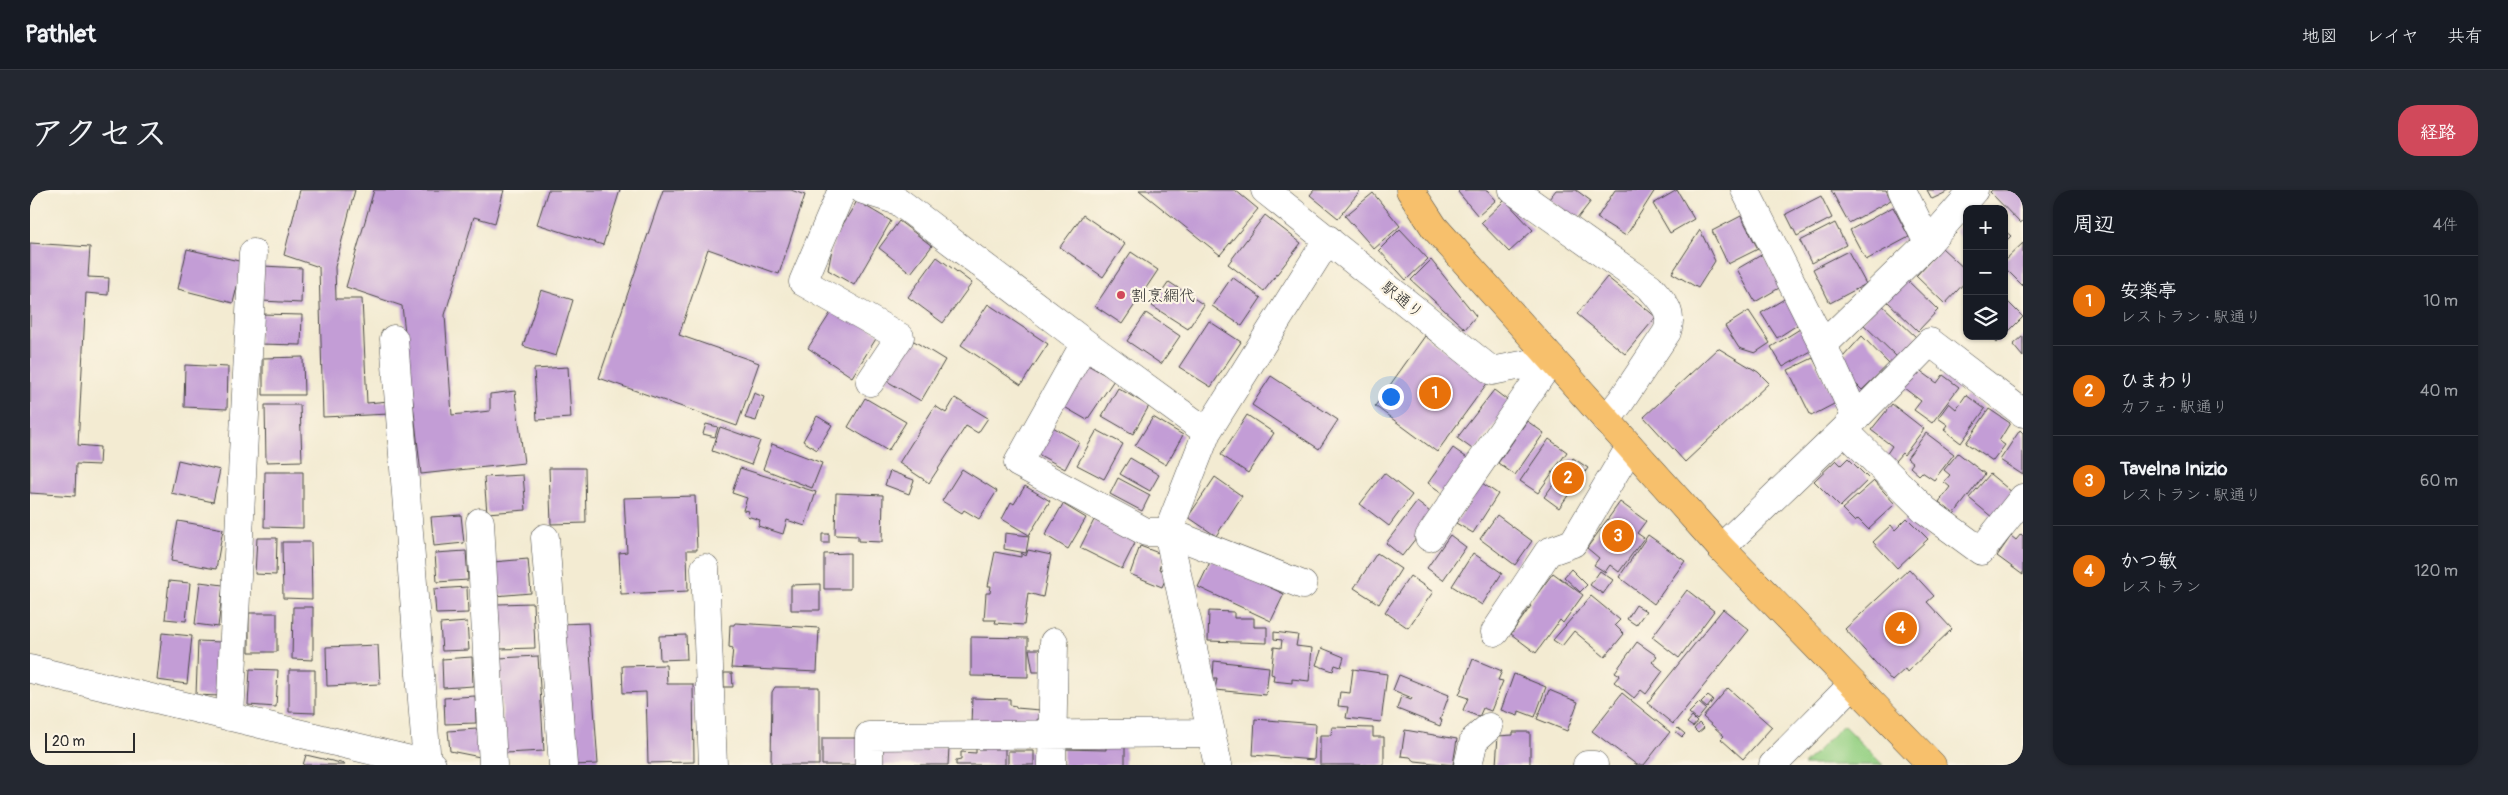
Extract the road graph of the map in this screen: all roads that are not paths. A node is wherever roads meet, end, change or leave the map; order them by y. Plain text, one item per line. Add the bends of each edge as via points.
1 (842, 190) edge
2 (863, 190) edge
3 (1265, 190) edge
4 (1410, 190) edge
5 (1513, 190) edge
6 (1745, 190) edge
7 (1902, 190) edge
8 (1974, 190) edge
9 (1328, 239) junction
10 (1928, 243) junction
11 (254, 254) dead end
12 (394, 340) dead end
13 (1085, 343) junction
14 (1823, 345) junction
15 (1552, 359) junction
16 (870, 382) dead end
17 (2023, 413) edge
18 (1606, 420) junction
19 (1850, 424) junction
20 (1207, 432) junction
21 (1630, 447) junction
22 (2023, 498) edge
23 (480, 522) dead end
24 (1168, 532) junction
25 (1430, 537) dead end
26 (545, 538) dead end
27 (1721, 548) junction
28 (705, 568) dead end
29 (1303, 586) dead end
30 (1495, 632) dead end
31 (1054, 642) dead end
32 (30, 670) edge
33 (1853, 684) junction
34 (230, 717) junction
35 (1489, 727) dead end
36 (1211, 733) junction
37 (1052, 734) junction
38 (429, 764) edge
39 (493, 765) edge
40 (563, 765) edge
41 (713, 765) edge
42 (869, 765) edge
43 (1052, 765) edge
44 (1218, 765) edge
45 (1468, 765) edge
46 (1587, 765) edge
47 (1594, 765) edge
48 (1772, 765) edge
49 (1932, 765) edge

1 - 16 street via 803,282 900,337
2 - 13 street via 898,200
3 - 9 street, 駅通り
4 - 15 main road via 1434,227
5 - 18 street via 1650,287 1666,307 1671,320 1667,332
6 - 14 street
7 - 10 street
8 - 10 street
9 - 15 street, 駅通り via 1492,371
9 - 20 street
10 - 14 street
11 - 34 street
12 - 38 street
13 - 20 street
13 - 24 street via 1018,463 1146,532
14 - 19 street
15 - 18 main road
15 - 25 street
17 - 19 street via 1930,342
18 - 21 main road
19 - 22 street via 1925,510 1980,551
19 - 27 street
20 - 24 street
21 - 27 main road
21 - 30 street via 1573,543 1548,552
23 - 39 street
24 - 29 street
24 - 36 street
26 - 40 street
27 - 33 main road
28 - 41 street
31 - 37 street
32 - 34 street
33 - 48 street
33 - 49 main road
34 - 38 street
35 - 45 street via 1474,740
36 - 37 street
36 - 44 street
37 - 42 street via 869,736
37 - 43 street
46 - 47 street

